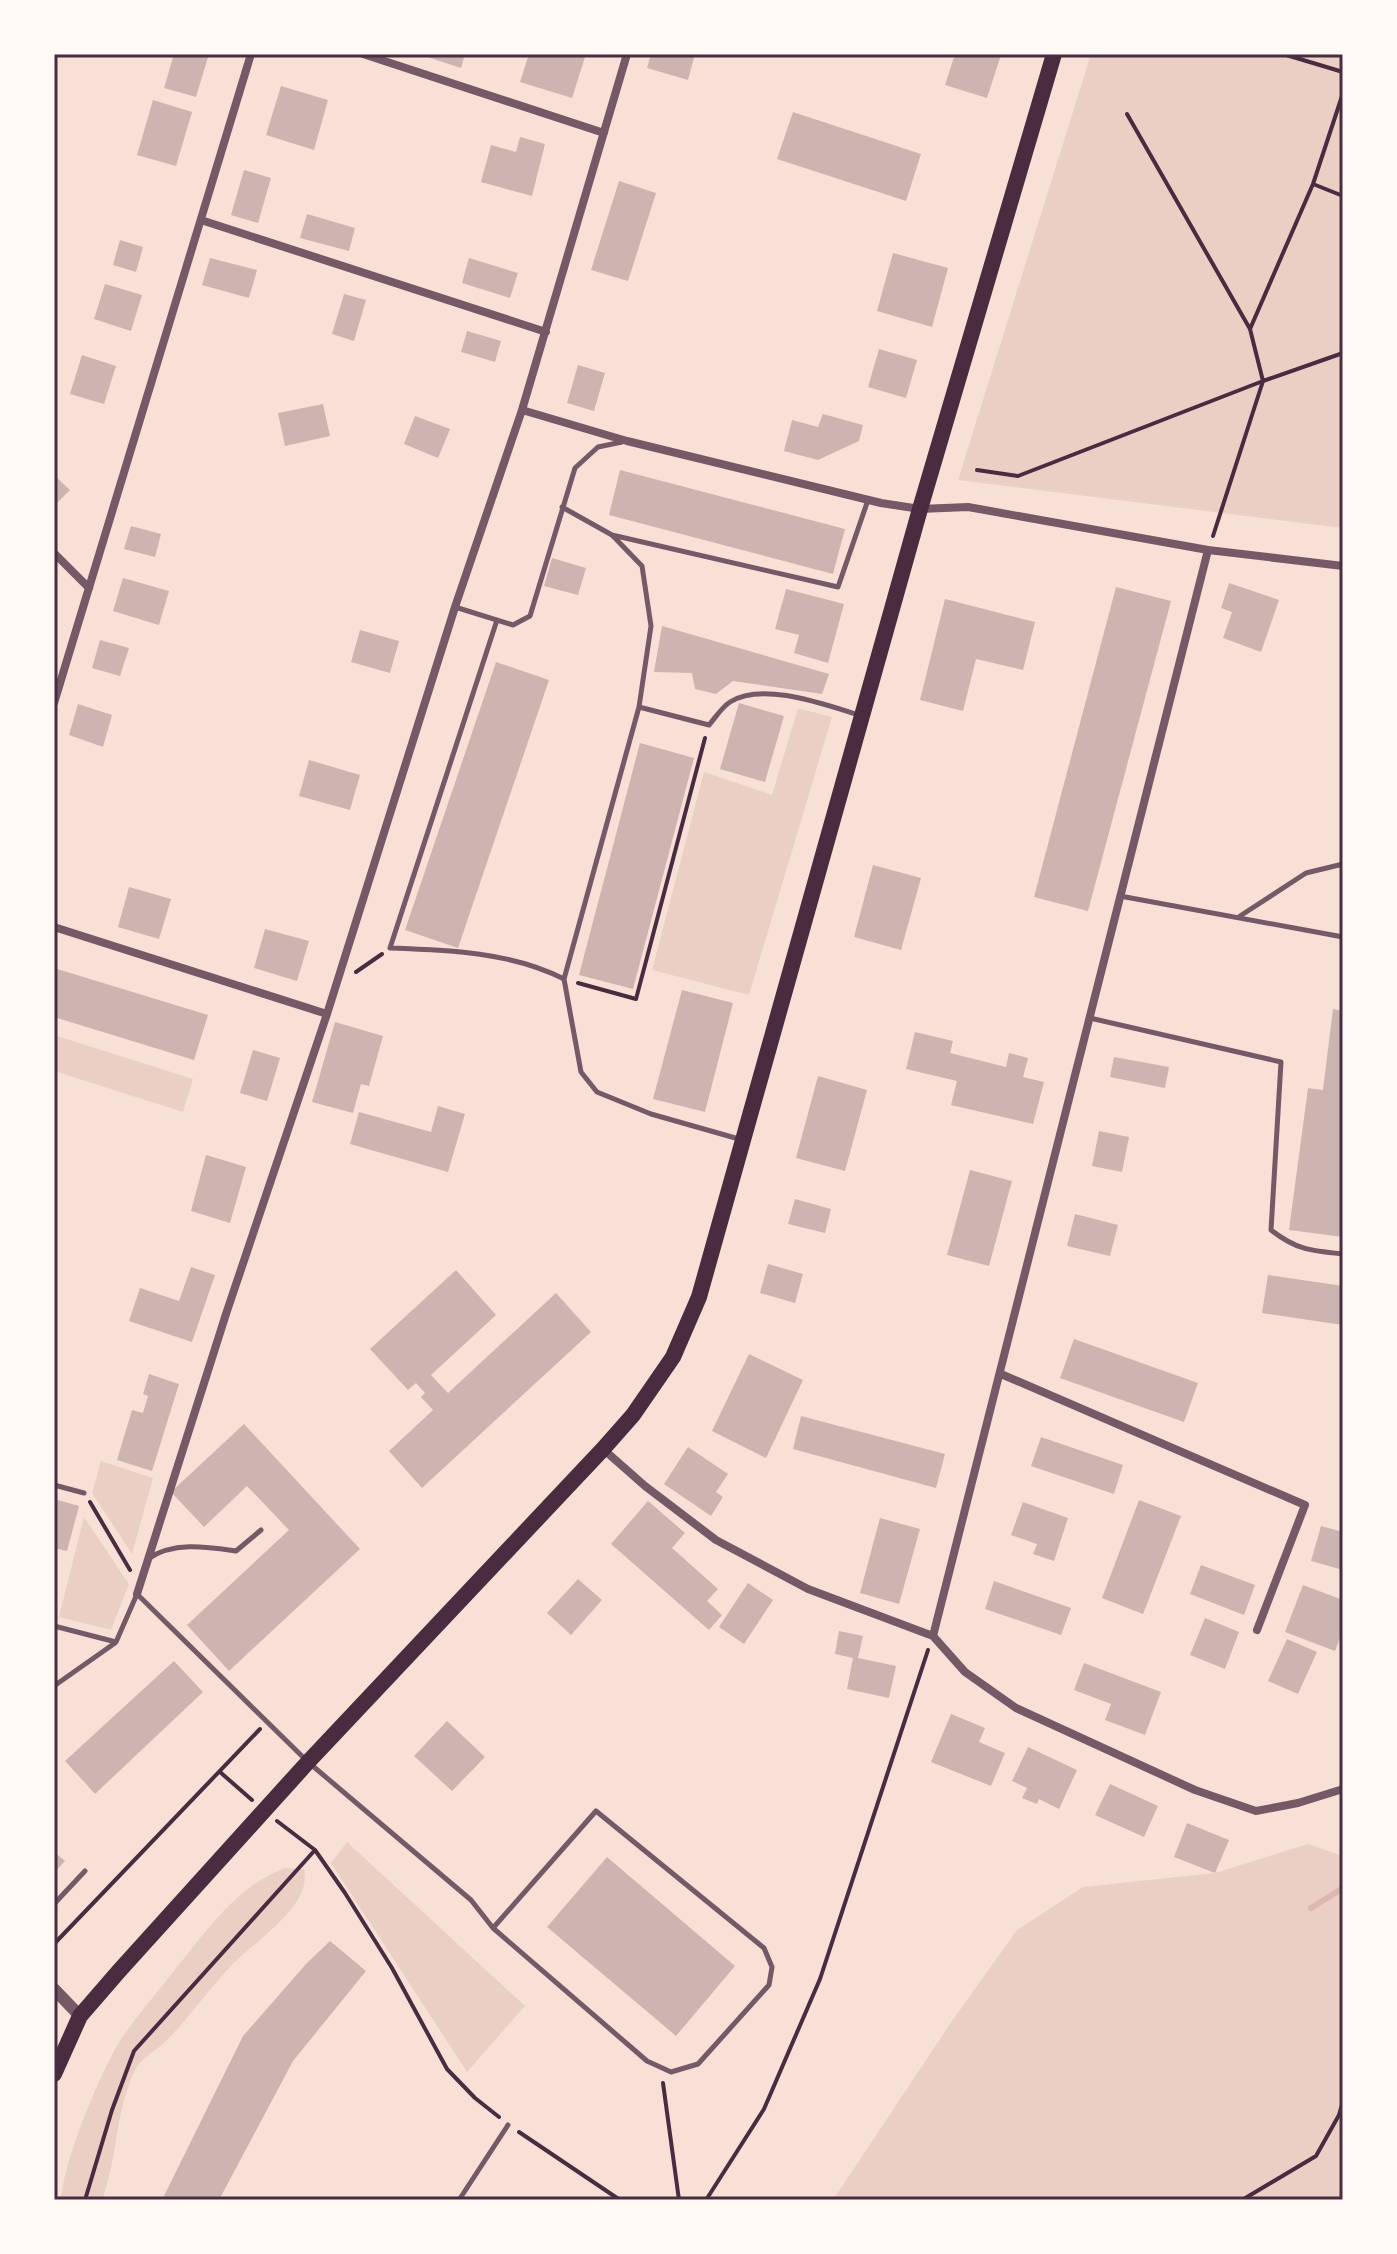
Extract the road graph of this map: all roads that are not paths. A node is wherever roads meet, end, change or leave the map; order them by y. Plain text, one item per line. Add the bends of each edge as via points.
1 (251, 54) edge
2 (363, 54) edge
3 (627, 54) edge
4 (1054, 54) edge
5 (604, 133) junction
6 (201, 220) junction
7 (546, 332) junction
8 (522, 410) junction
9 (627, 441) junction
10 (868, 500) junction
11 (562, 507) junction
12 (920, 509) junction
13 (612, 535) junction
14 (1208, 550) junction
15 (54, 553) edge
16 (1343, 566) edge
17 (89, 588) junction
18 (455, 607) junction
19 (497, 620) junction
20 (54, 703) edge
21 (639, 707) junction
22 (864, 717) junction
23 (1343, 864) edge
24 (1119, 896) junction
25 (1239, 917) junction
26 (54, 927) edge
27 (1343, 937) edge
28 (564, 979) junction
29 (327, 1014) junction
30 (1089, 1018) junction
31 (744, 1140) junction
32 (1343, 1254) edge
33 (1001, 1374) junction
34 (603, 1449) junction
35 (54, 1485) edge
36 (84, 1493) road end
37 (261, 1530) dead end
38 (147, 1559) junction
39 (138, 1590) junction
40 (54, 1626) edge
41 (1257, 1630) dead end
42 (933, 1636) junction
43 (116, 1642) junction
44 (54, 1686) edge
45 (308, 1762) junction
46 (1343, 1789) edge
47 (85, 1871) dead end
48 (54, 1904) edge
49 (493, 1928) junction
50 (54, 1989) edge
51 (80, 2016) junction
52 (54, 2074) edge
53 (508, 2125) road end
54 (459, 2200) edge

1 - 6 street
2 - 5 street
3 - 5 street
4 - 12 main road
5 - 7 street
6 - 7 street
6 - 17 street
7 - 8 street
8 - 9 street
8 - 18 street
9 - 10 street
9 - 11 lane via 598,447 575,468
10 - 12 street
10 - 13 lane via 838,587
11 - 13 lane
11 - 19 lane via 530,616 513,625
12 - 14 street via 968,507
12 - 22 main road
13 - 21 lane via 642,566 651,626
14 - 16 street
14 - 24 street
15 - 17 street
17 - 20 street
18 - 19 lane
18 - 29 street
19 - 28 lane via 390,948 479,954 539,966
21 - 22 lane via 709,725 731,701 762,692
21 - 28 lane
22 - 31 main road
23 - 25 lane via 1306,873
24 - 25 lane
24 - 30 street
25 - 27 lane
26 - 29 street
28 - 31 lane via 581,1072 597,1092 651,1114
29 - 38 street
30 - 32 lane via 1281,1062 1271,1230 1290,1245
30 - 33 street
31 - 34 main road via 699,1297 673,1357
33 - 41 street via 1305,1505
33 - 42 street
34 - 42 street via 716,1540 808,1589
34 - 45 main road
35 - 36 lane
37 - 38 lane via 236,1551 199,1546 159,1551
38 - 39 street
39 - 43 lane
39 - 45 lane
40 - 43 lane
42 - 46 street via 965,1672 1016,1708 1195,1790 1256,1811
43 - 44 lane
45 - 49 lane via 471,1900
45 - 51 main road
47 - 48 lane
49 - 49 lane via 647,2061 671,2072 698,2064 769,1985 772,1967 764,1948 596,1811
50 - 51 street
51 - 52 main road
53 - 54 lane

